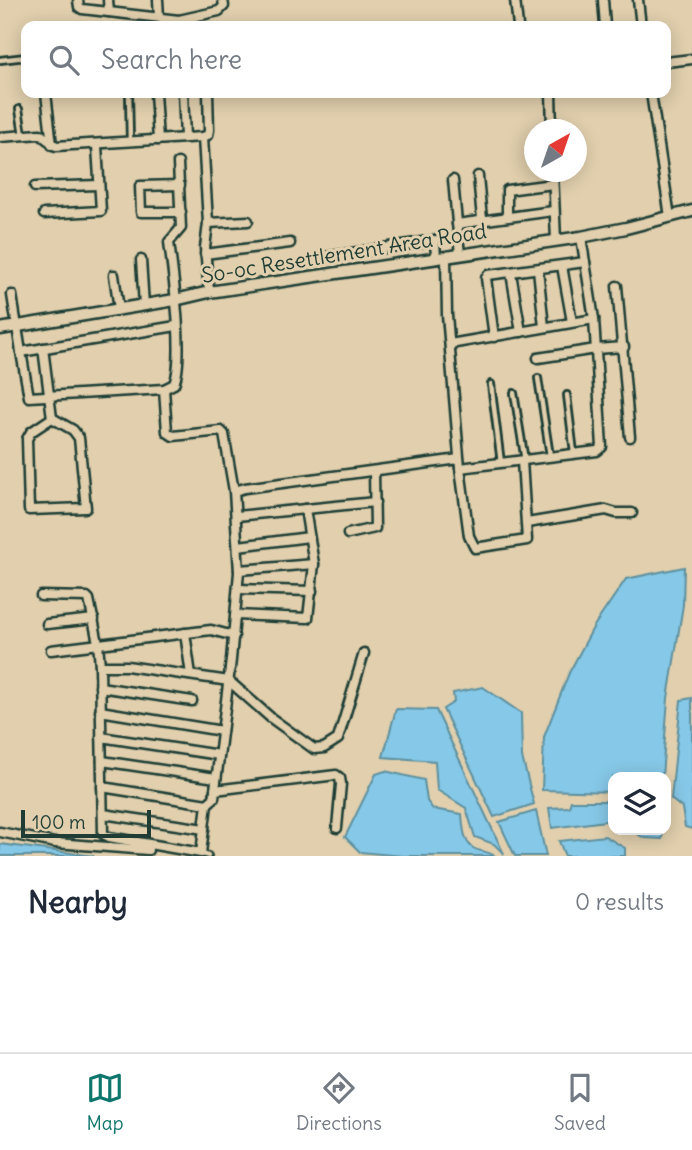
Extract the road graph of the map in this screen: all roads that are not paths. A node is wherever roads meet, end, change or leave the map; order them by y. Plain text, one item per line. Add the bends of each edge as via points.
1 (78, 0) edge
2 (108, 0) edge
3 (158, 0) edge
4 (223, 0) edge
5 (514, 0) edge
6 (603, 0) edge
7 (638, 0) edge
8 (109, 12) junction
9 (205, 15) junction
10 (154, 20) edge
11 (186, 21) edge
12 (206, 21) edge
13 (516, 21) edge
14 (605, 21) edge
15 (640, 21) edge
16 (21, 58) edge
17 (692, 58) edge
18 (0, 60) edge
19 (671, 61) edge
20 (47, 98) edge
21 (129, 98) edge
22 (155, 98) edge
23 (183, 98) edge
24 (208, 98) edge
25 (551, 98) edge
26 (652, 98) edge
27 (19, 108) dead end
28 (552, 119) edge
29 (23, 135) junction
30 (0, 136) edge
31 (185, 137) junction
32 (203, 137) junction
33 (158, 140) junction
34 (130, 142) junction
35 (52, 145) junction
36 (97, 145) junction
37 (178, 163) dead end
38 (478, 176) dead end
39 (453, 180) dead end
40 (553, 184) joint
41 (99, 185) junction
42 (180, 186) junction
43 (35, 187) dead end
44 (554, 211) junction
45 (692, 211) edge
46 (181, 212) junction
47 (44, 214) dead end
48 (507, 217) junction
49 (670, 217) junction
50 (482, 219) junction
51 (248, 220) dead end
52 (208, 223) junction
53 (457, 223) junction
54 (581, 237) junction
55 (556, 240) junction
56 (290, 243) dead end
57 (205, 254) junction
58 (460, 255) junction
59 (326, 257) dead end
60 (441, 259) junction
61 (141, 260) dead end
62 (585, 262) junction
63 (562, 266) junction
64 (538, 269) junction
65 (511, 273) junction
66 (114, 275) dead end
67 (617, 286) dead end
68 (209, 292) junction
69 (12, 295) dead end
70 (175, 300) junction
71 (144, 305) junction
72 (120, 309) junction
73 (594, 318) junction
74 (572, 321) junction
75 (18, 325) junction
76 (176, 326) junction
77 (544, 327) junction
78 (0, 329) edge
79 (521, 331) junction
80 (494, 337) junction
81 (450, 344) junction
82 (624, 347) junction
83 (43, 348) junction
84 (596, 349) junction
85 (21, 352) junction
86 (538, 358) dead end
87 (538, 378) dead end
88 (491, 384) dead end
89 (164, 389) junction
90 (514, 393) dead end
91 (567, 395) dead end
92 (51, 397) junction
93 (52, 418) junction
94 (630, 437) dead end
95 (574, 454) junction
96 (551, 458) junction
97 (524, 461) junction
98 (501, 463) junction
99 (460, 464) junction
100 (374, 472) junction
101 (234, 491) junction
102 (375, 502) junction
103 (305, 509) junction
104 (632, 513) dead end
105 (237, 516) junction
106 (527, 523) junction
107 (348, 534) dead end
108 (310, 537) junction
109 (238, 546) junction
110 (314, 564) junction
111 (239, 570) junction
112 (238, 589) junction
113 (312, 591) junction
114 (41, 596) dead end
115 (236, 615) junction
116 (94, 619) junction
117 (47, 624) dead end
118 (185, 633) junction
119 (234, 636) junction
120 (98, 643) junction
121 (51, 650) dead end
122 (364, 653) dead end
123 (100, 666) junction
124 (191, 675) junction
125 (229, 681) junction
126 (100, 687) junction
127 (192, 701) dead end
128 (100, 711) junction
129 (222, 731) junction
130 (101, 737) junction
131 (219, 755) junction
132 (102, 761) junction
133 (216, 778) junction
134 (102, 787) junction
135 (215, 789) junction
136 (207, 804) junction
137 (103, 814) junction
138 (337, 828) dead end
139 (204, 829) junction
140 (0, 832) edge
141 (148, 850) edge
142 (205, 855) edge

1 - 8 street via 82,9
2 - 8 street
3 - 10 street
4 - 9 street via 222,10
5 - 13 street
6 - 14 street
7 - 15 street
8 - 10 street
9 - 11 street
9 - 12 street
16 - 18 lane
17 - 19 street
20 - 35 street
21 - 34 lane
22 - 33 street
23 - 31 street
24 - 32 street via 209,130
25 - 28 street
26 - 49 street
27 - 29 lane
29 - 30 street
29 - 35 street via 40,134
31 - 32 street
31 - 33 street
32 - 52 street
33 - 34 street
34 - 36 street
35 - 36 street
36 - 41 street
37 - 42 street
38 - 50 street
39 - 53 street
40 - 44 street
40 - 48 street via 507,190
41 - 43 street
41 - 47 street via 101,211
42 - 46 street
42 - 46 street via 140,186 141,212
44 - 48 street
44 - 55 street
45 - 49 street, So-oc Resettlement Area Road
46 - 70 street via 181,228 169,242
48 - 50 street
49 - 54 street, So-oc Resettlement Area Road
50 - 53 street
51 - 52 street
52 - 57 street
53 - 58 street
54 - 55 street, So-oc Resettlement Area Road
54 - 62 street
55 - 58 street, So-oc Resettlement Area Road
56 - 57 street
57 - 68 street
58 - 60 street, So-oc Resettlement Area Road
59 - 60 street via 435,240
60 - 68 street, So-oc Resettlement Area Road
60 - 81 street
61 - 71 street
62 - 63 street
62 - 73 street
63 - 64 street
63 - 74 street
64 - 65 street
64 - 77 street
65 - 79 street
65 - 80 street via 486,276
66 - 72 street
67 - 82 street
68 - 70 street, So-oc Resettlement Area Road
69 - 75 street
70 - 71 street, So-oc Resettlement Area Road
70 - 76 street
71 - 72 street, So-oc Resettlement Area Road
72 - 75 street, So-oc Resettlement Area Road
73 - 74 street
73 - 84 street
74 - 77 street
75 - 78 street, So-oc Resettlement Area Road
75 - 85 street
76 - 83 street
76 - 89 street via 177,376 174,384
77 - 79 street
79 - 80 street
80 - 81 street
81 - 99 street
82 - 84 street
82 - 94 street
83 - 85 street
83 - 92 street
84 - 86 street
84 - 95 street via 602,447
85 - 92 street via 29,397
87 - 96 lane
88 - 98 lane
89 - 92 street
89 - 101 street via 169,435 224,434
90 - 97 lane
91 - 95 lane
92 - 93 street
93 - 93 street via 27,439 29,510 86,508 79,438
95 - 96 street
96 - 97 street
97 - 98 street
97 - 106 street
98 - 99 street
99 - 100 street
99 - 106 street via 474,548 526,542
100 - 101 street
100 - 102 street
101 - 105 street
102 - 103 street
102 - 107 street via 375,528
103 - 105 street
103 - 108 street
104 - 106 street via 606,510
105 - 109 street
108 - 109 street
108 - 110 street
109 - 111 street
110 - 111 street
110 - 113 street
111 - 112 street
112 - 113 street
112 - 115 street
113 - 115 street via 306,619
114 - 116 street via 87,597
115 - 119 street
116 - 117 street
116 - 120 street
118 - 119 street via 211,630
118 - 120 street
118 - 124 street
119 - 125 street
120 - 121 street
120 - 123 street
122 - 125 street via 338,739 324,748 314,750
123 - 124 street
123 - 126 street
124 - 125 street
125 - 129 street
126 - 127 street
126 - 128 street
128 - 129 street
128 - 130 street
129 - 131 street
130 - 131 street
130 - 132 street
131 - 133 street
132 - 133 street
132 - 134 street
133 - 135 street
134 - 136 street
134 - 137 street
135 - 136 street
135 - 138 street via 336,775 341,784
136 - 139 street
137 - 139 street
137 - 141 street via 103,834
139 - 142 street
140 - 141 street via 55,843
141 - 142 street

